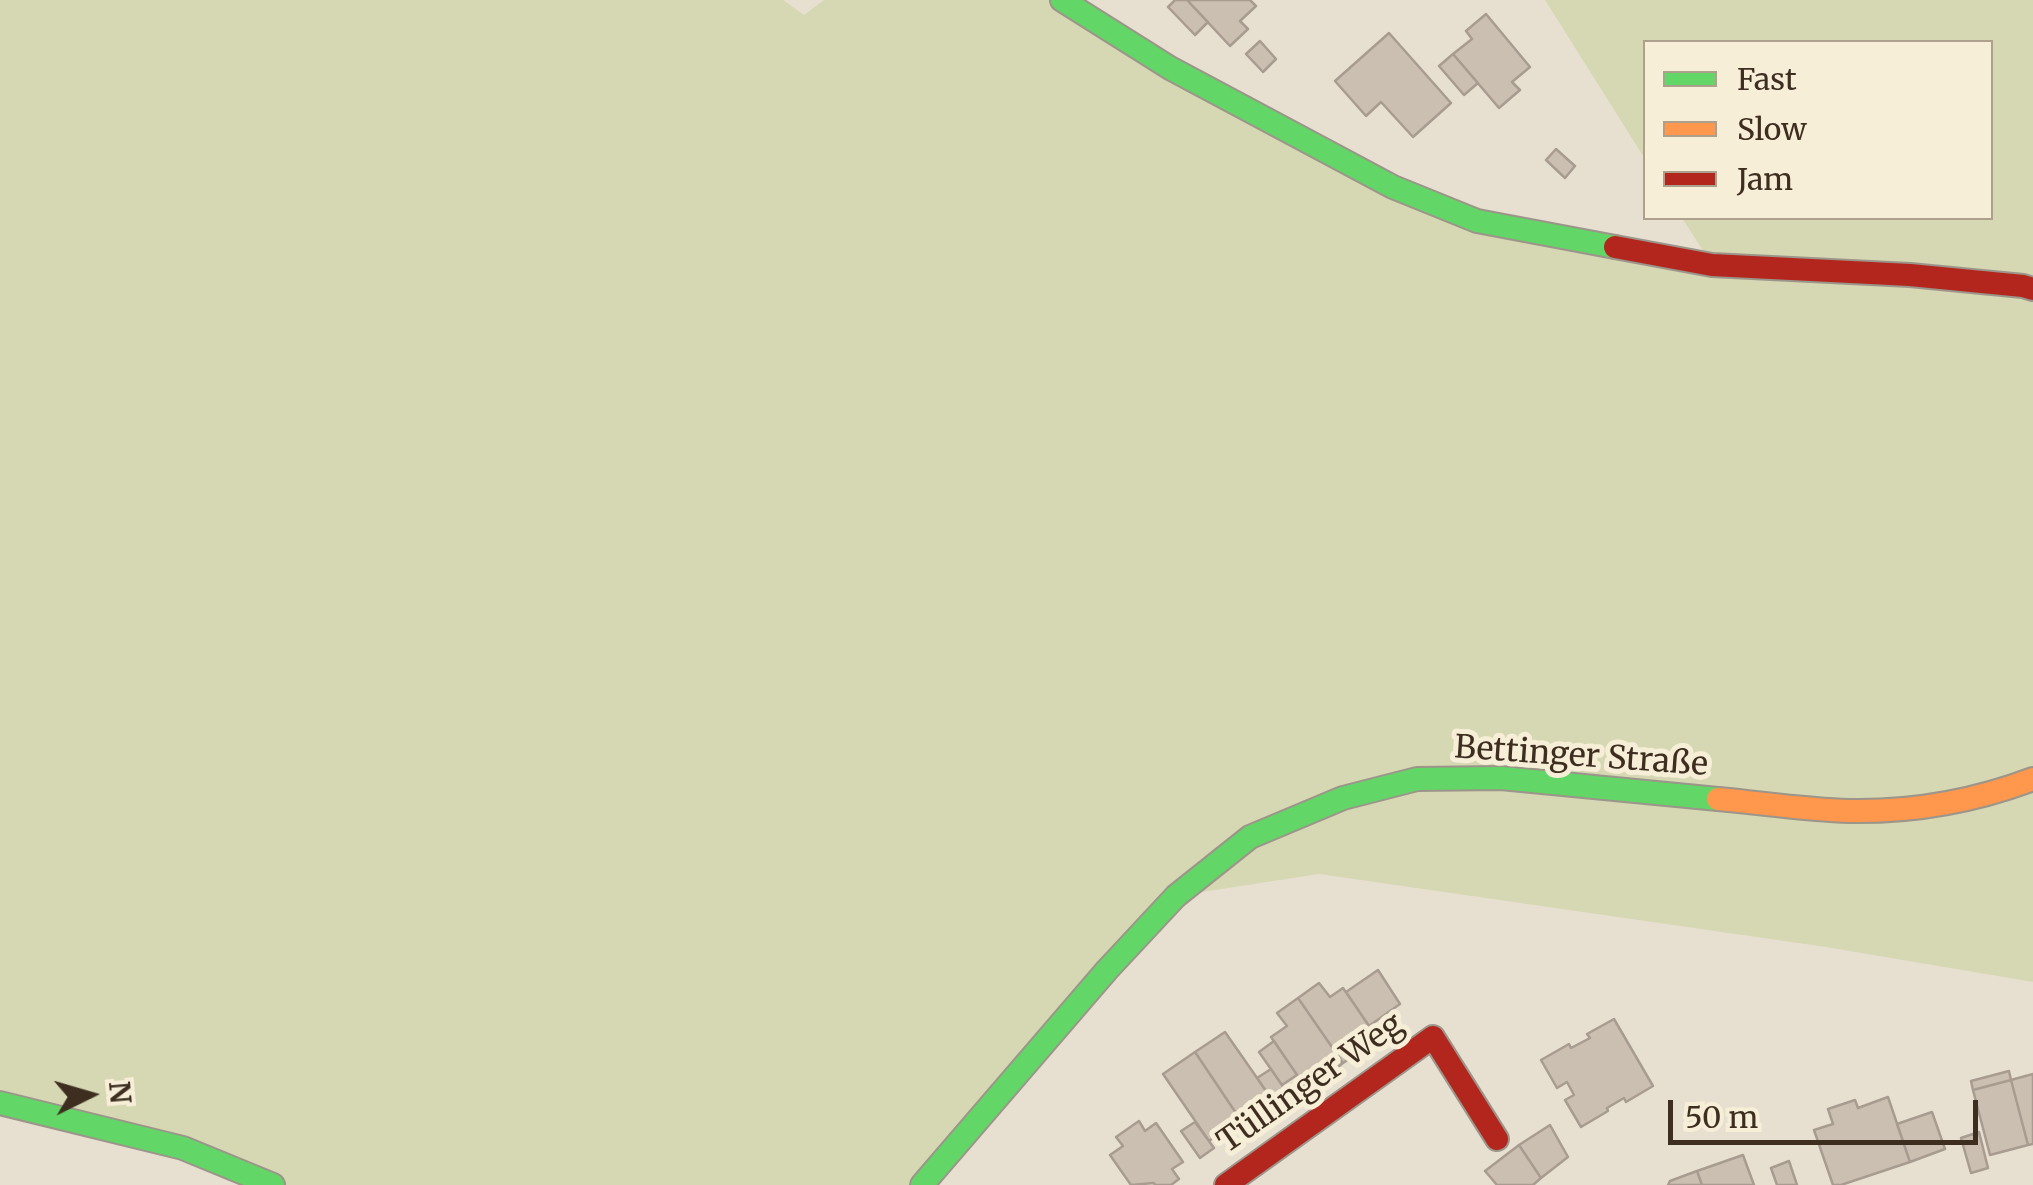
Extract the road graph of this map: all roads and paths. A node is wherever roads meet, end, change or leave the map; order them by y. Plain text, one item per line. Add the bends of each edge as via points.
1 (1066, 1) edge
2 (2033, 289) edge
3 (2033, 779) edge
4 (0, 1103) edge
5 (1497, 1139) dead end
6 (273, 1185) edge
7 (922, 1185) edge
8 (1226, 1185) edge

1 - 2 street via 1170,68 1393,187 1477,221 1712,265
3 - 7 street, Bettinger Straße via 1928,807 1850,811 1502,778 1417,779 1342,798 1250,837 1176,896
4 - 6 street via 183,1148
5 - 8 street, Tüllinger Weg via 1433,1037

